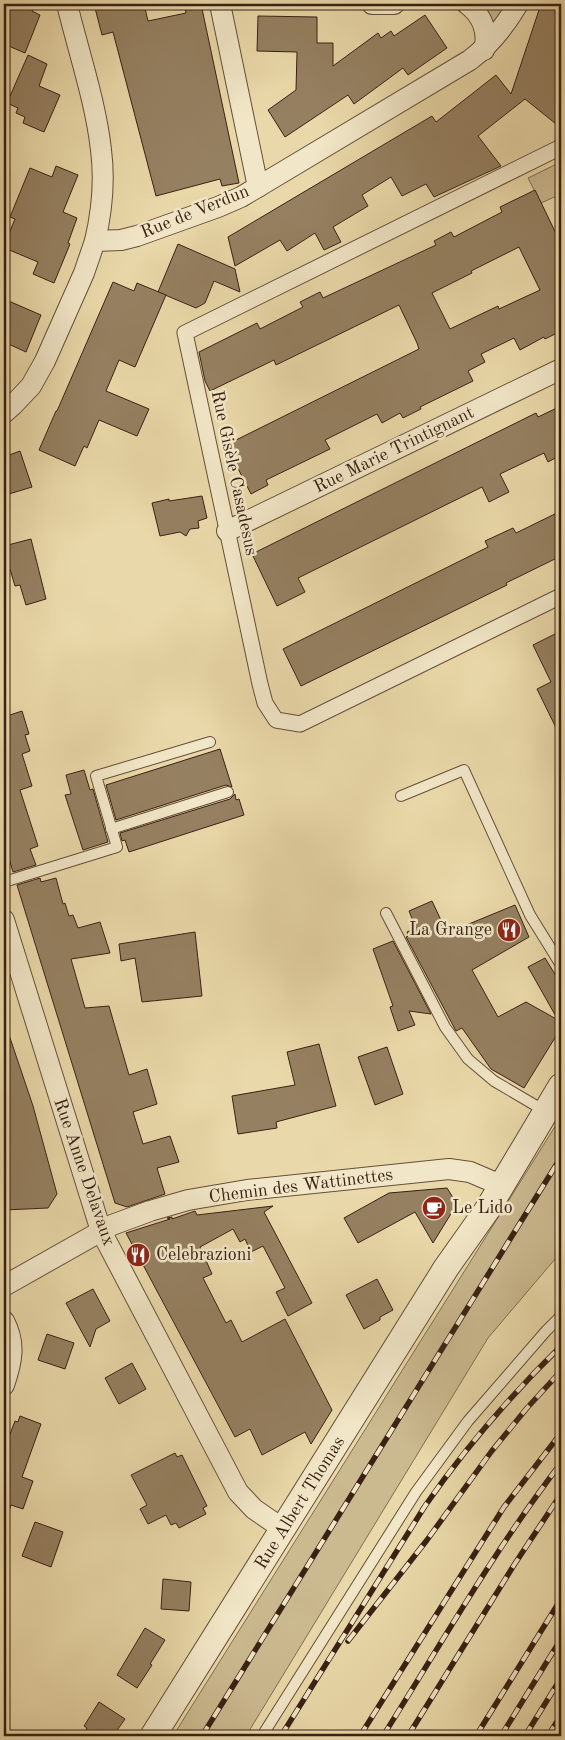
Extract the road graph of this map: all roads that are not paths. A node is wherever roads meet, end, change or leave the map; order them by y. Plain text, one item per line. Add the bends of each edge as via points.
1 (67, 4) edge
2 (220, 4) edge
3 (372, 4) edge
4 (394, 4) edge
5 (467, 4) edge
6 (518, 4) edge
7 (484, 50) junction
8 (561, 146) edge
9 (258, 187) junction
10 (95, 241) junction
11 (561, 369) edge
12 (4, 413) edge
13 (227, 530) junction
14 (561, 596) edge
15 (210, 742) dead end
16 (228, 792) dead end
17 (401, 796) dead end
18 (111, 829) junction
19 (4, 882) edge
20 (386, 912) dead end
21 (4, 920) edge
22 (561, 965) edge
23 (561, 1080) edge
24 (561, 1086) edge
25 (543, 1110) junction
26 (495, 1182) junction
27 (101, 1231) junction
28 (4, 1286) edge
29 (561, 1316) edge
30 (4, 1320) edge
31 (4, 1385) edge
32 (283, 1529) junction
33 (153, 1736) edge
34 (262, 1736) edge

1 - 10 street via 96,118 101,151 103,188
2 - 9 street
3 - 4 street
5 - 7 street via 476,11 484,26
6 - 7 street, Rue de Verdun
7 - 9 street, Rue de Verdun via 461,67
8 - 13 street, Rue Gisèle Casadesus via 185,333
9 - 10 street, Rue de Verdun via 218,207 154,231 121,240
10 - 12 street via 45,361 30,386
11 - 13 street, Rue Marie Trintignant
13 - 14 street, Rue Gisèle Casadesus via 260,684 265,703 276,720 300,724
15 - 18 lane via 96,776
16 - 18 lane
17 - 22 lane via 464,770 530,915
18 - 19 lane via 117,847
20 - 25 lane via 445,1027 468,1059 494,1081
21 - 27 street, Rue Anne Delavaux
23 - 25 street, Rue Albert Thomas
24 - 25 street, Rue Albert Thomas
25 - 26 street, Rue Albert Thomas
26 - 27 street, Chemin des Wattinettes via 470,1172 449,1169 228,1192 150,1211
26 - 32 street, Rue Albert Thomas via 446,1268
27 - 28 street, Chemin des Wattinettes
27 - 32 street, Rue Anne Delavaux via 238,1492 254,1509
29 - 34 lane via 468,1421 416,1492
30 - 31 street via 13,1351
32 - 33 street, Rue Albert Thomas

